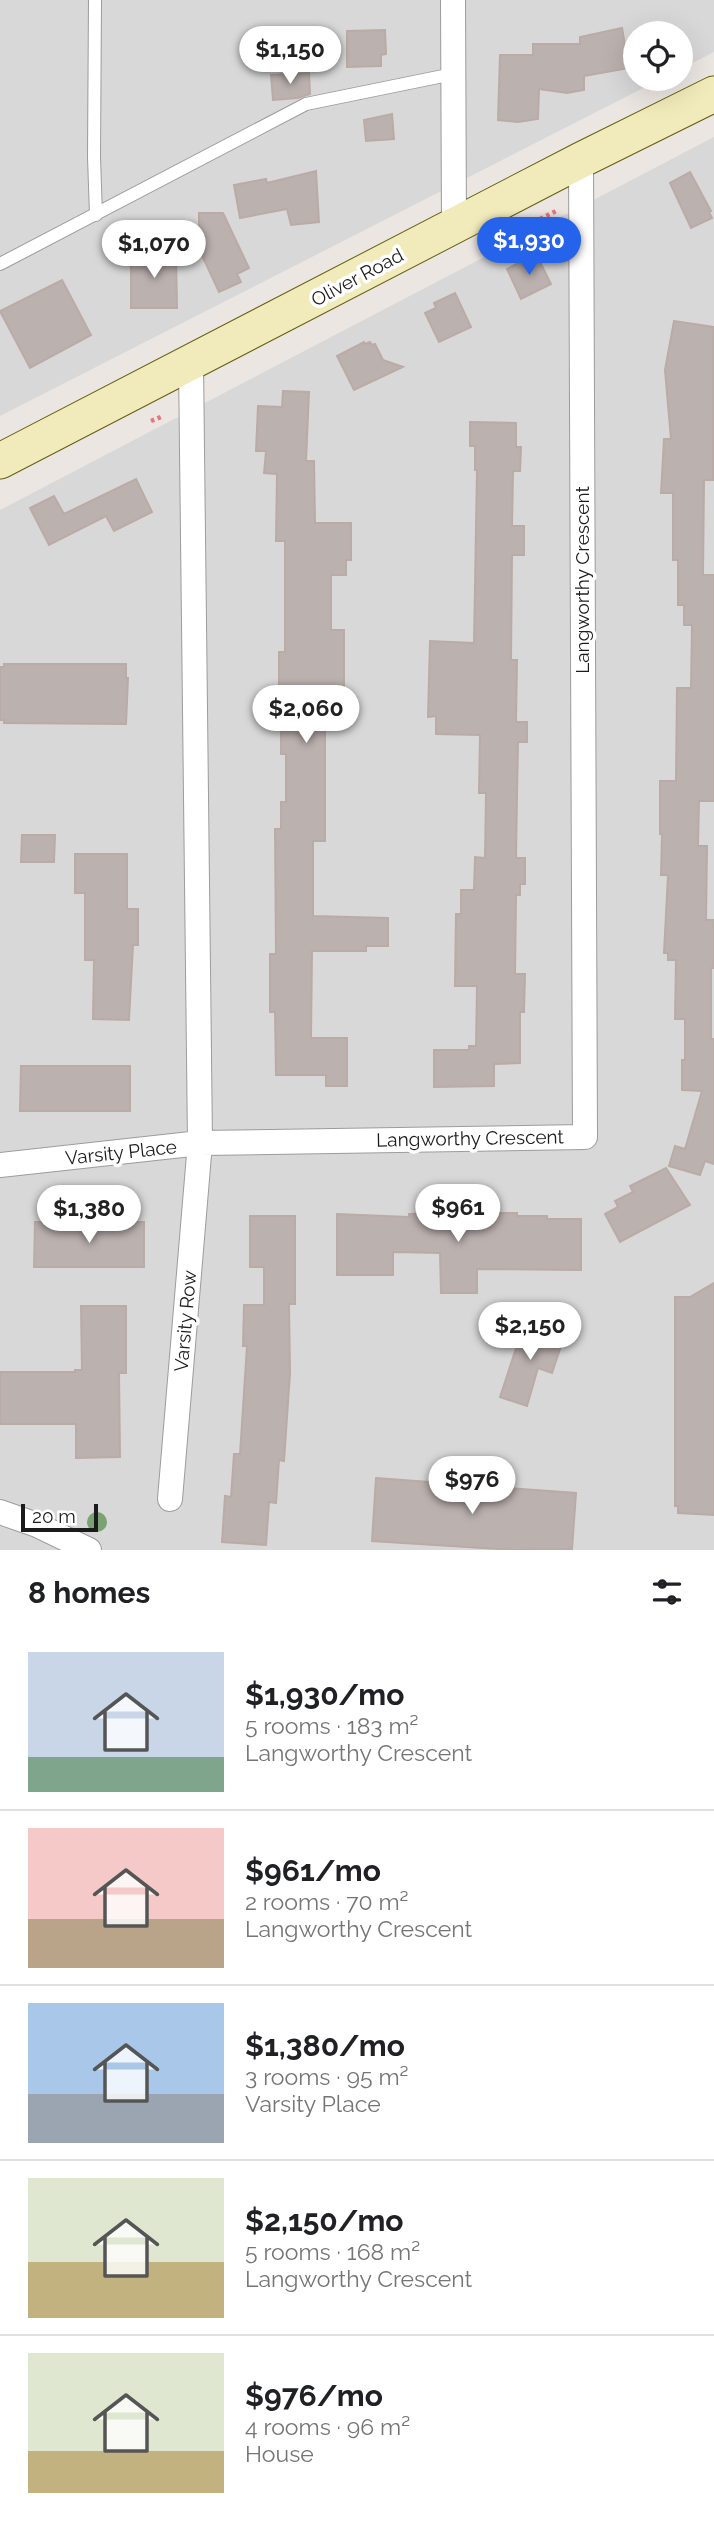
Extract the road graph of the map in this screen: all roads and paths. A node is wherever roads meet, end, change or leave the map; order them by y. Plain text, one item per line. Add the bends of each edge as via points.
1 (95, 0) edge
2 (453, 0) edge
3 (453, 74) junction
4 (714, 94) edge
5 (581, 160) junction
6 (557, 211) dead end
7 (96, 215) junction
8 (540, 219) dead end
9 (454, 225) junction
10 (0, 264) edge
11 (191, 363) junction
12 (161, 417) dead end
13 (151, 421) dead end
14 (0, 461) edge
15 (200, 1143) junction
16 (0, 1165) edge
17 (170, 1499) dead end
18 (0, 1512) edge
19 (89, 1550) edge

1 - 7 lane
2 - 3 street
3 - 7 lane via 306,104
3 - 9 street
4 - 5 main road, Oliver Road
5 - 9 main road, Oliver Road
5 - 15 street, Langworthy Crescent via 585,1136
6 - 8 path
7 - 10 lane
9 - 11 main road, Oliver Road
11 - 14 main road, Oliver Road
11 - 15 street
12 - 13 path
15 - 16 street, Varsity Place
15 - 17 street, Varsity Row
18 - 19 street

